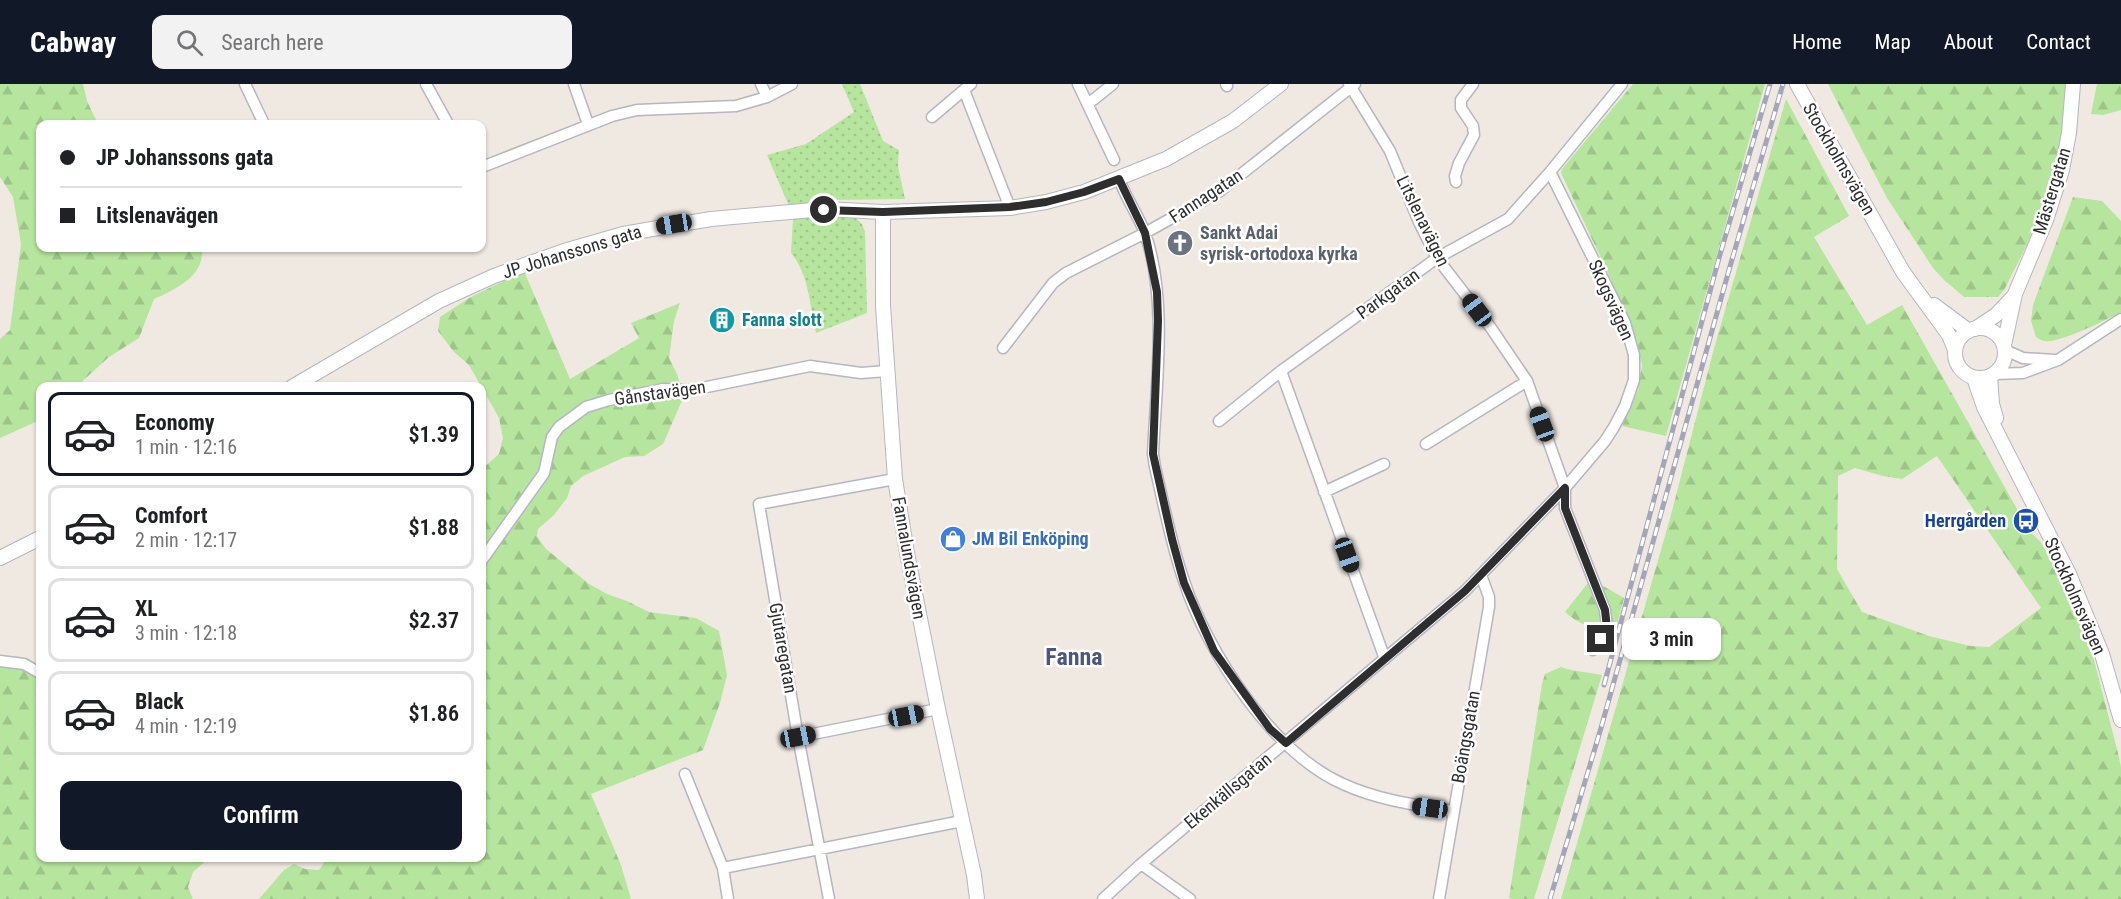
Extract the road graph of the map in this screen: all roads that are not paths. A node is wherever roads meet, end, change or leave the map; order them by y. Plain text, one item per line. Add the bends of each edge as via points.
1 (245, 84) edge
2 (426, 84) edge
3 (574, 84) edge
4 (761, 84) edge
5 (792, 84) edge
6 (1078, 84) edge
7 (1113, 84) edge
8 (1281, 84) edge
9 (1473, 84) edge
10 (1622, 84) edge
11 (1797, 84) edge
12 (2073, 84) edge
13 (1352, 85) edge
14 (968, 87) edge
15 (767, 97) junction
16 (1088, 104) junction
17 (932, 117) dead end
18 (262, 120) edge
19 (446, 120) edge
20 (588, 124) junction
21 (1114, 160) dead end
22 (486, 165) edge
23 (1550, 172) junction
24 (1119, 179) junction
25 (1456, 182) dead end
26 (1010, 207) junction
27 (883, 212) junction
28 (1145, 233) junction
29 (1437, 258) junction
30 (1921, 294) junction
31 (2015, 294) junction
32 (2121, 319) edge
33 (1972, 330) junction
34 (1003, 348) dead end
35 (2004, 348) junction
36 (1955, 350) junction
37 (2058, 360) junction
38 (887, 371) junction
39 (1281, 372) junction
40 (1993, 375) junction
41 (1974, 378) junction
42 (1527, 381) junction
43 (301, 382) edge
44 (1219, 421) dead end
45 (2002, 443) junction
46 (1426, 444) dead end
47 (1384, 465) dead end
48 (896, 479) junction
49 (1565, 488) junction
50 (1324, 492) junction
51 (36, 540) edge
52 (486, 554) edge
53 (0, 558) edge
54 (1481, 575) junction
55 (1593, 650) dead end
56 (1385, 659) junction
57 (0, 661) edge
58 (36, 671) edge
59 (938, 709) junction
60 (2121, 720) edge
61 (798, 737) junction
62 (1286, 743) junction
63 (685, 774) dead end
64 (1453, 811) junction
65 (962, 821) junction
66 (819, 849) junction
67 (1141, 864) junction
68 (723, 868) junction
69 (728, 899) edge
70 (830, 899) edge
71 (977, 899) edge
72 (1103, 899) edge
73 (1190, 899) edge
74 (1439, 899) edge

1 - 18 street
2 - 19 street
3 - 20 street
4 - 15 street
5 - 15 street
6 - 16 street
7 - 16 street
8 - 24 street, JP Johanssons gata via 1233,121 1166,159
9 - 25 street via 1461,100 1461,108 1473,126 1474,135 1459,163
10 - 23 street, Parkgatan
11 - 30 street, Stockholmsvägen via 1903,272
12 - 31 street, Mästergatan via 2062,170
13 - 28 street, Fannagatan via 1220,191
13 - 29 street, Litslenavägen via 1390,151
14 - 17 street
14 - 26 street
15 - 20 street via 736,106 637,110
16 - 21 street
20 - 22 street
23 - 29 street, Parkgatan via 1508,219
23 - 49 street, Skogsvägen via 1625,323 1634,355 1634,380 1625,406 1605,441
24 - 26 street, JP Johanssons gata via 1046,202
24 - 28 street
26 - 27 street, JP Johanssons gata
27 - 38 street, Fannalundsvägen
27 - 43 street, JP Johanssons gata via 824,210 711,219 624,234 564,251 439,301
28 - 34 street, Fannagatan via 1053,283
28 - 62 street via 1157,292 1153,454 1181,572 1214,651 1270,729
29 - 39 street, Parkgatan
29 - 42 street, Litslenavägen
30 - 33 street, Stockholmsvägen
30 - 36 street, Stockholmsvägen
31 - 33 street, Mästergatan via 1998,313
31 - 35 street, Mästergatan
32 - 37 street
33 - 35 street via 1989,330 2001,339
33 - 36 street via 1958,341
35 - 37 street via 2024,358
35 - 40 street via 2002,366
36 - 41 street via 1961,370
37 - 40 street via 2023,374
38 - 48 street, Fannalundsvägen
38 - 52 street, Gånstavägen via 861,373 810,366 692,390 652,391 586,407 552,437 544,473
39 - 44 street, Parkgatan
39 - 50 street
40 - 41 street
40 - 45 street, Stockholmsvägen via 1992,404
41 - 45 street, Stockholmsvägen
42 - 46 street
42 - 49 street, Litslenavägen
45 - 60 street, Stockholmsvägen via 2069,574 2102,654
47 - 50 street
48 - 59 street, Fannalundsvägen
48 - 61 street, Gjutaregatan via 759,504
49 - 54 street, Ekenkällsgatan
49 - 55 street, Litslenavägen via 1565,508 1605,610 1607,628
50 - 56 street
51 - 53 street
54 - 56 street, Ekenkällsgatan
54 - 64 street, Boängsgatan via 1490,607
56 - 62 street, Ekenkällsgatan
57 - 58 street via 24,664
59 - 61 street
59 - 65 street, Fannalundsvägen
61 - 66 street, Gjutaregatan
62 - 64 street via 1314,768 1344,785 1385,800
62 - 67 street, Ekenkällsgatan
63 - 68 street
64 - 74 street, Boängsgatan
65 - 66 street
65 - 71 street, Fannalundsvägen
66 - 68 street
66 - 70 street, Gjutaregatan
67 - 72 street, Ekenkällsgatan
67 - 73 street
68 - 69 street

